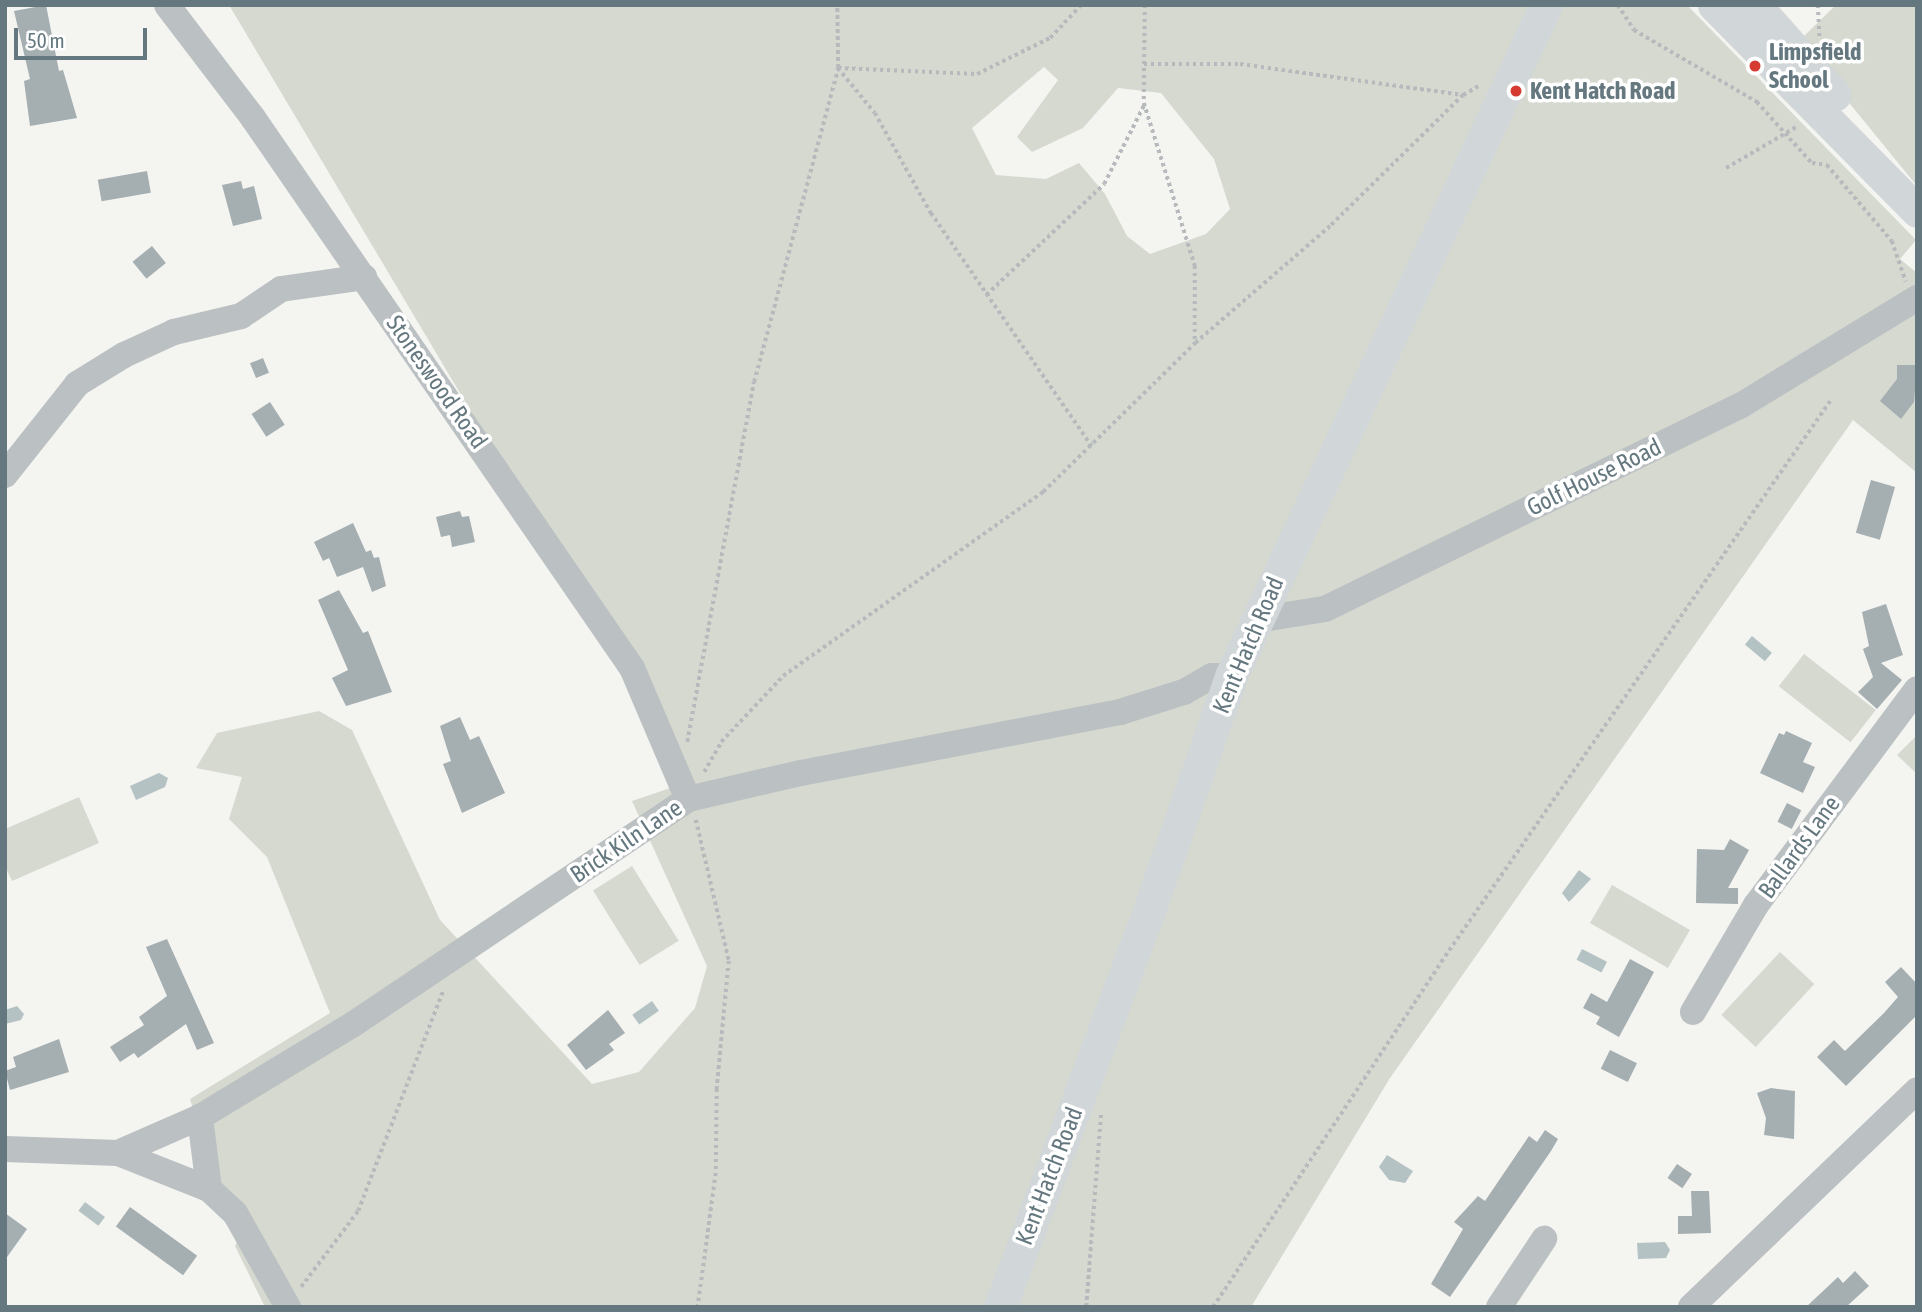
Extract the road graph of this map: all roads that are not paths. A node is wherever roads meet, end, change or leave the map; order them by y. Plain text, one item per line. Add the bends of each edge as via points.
1 (167, 5) edge
2 (1546, 5) edge
3 (1714, 5) edge
4 (1755, 5) edge
5 (1917, 190) edge
6 (1917, 211) edge
7 (364, 277) junction
8 (1914, 300) edge
9 (5, 475) edge
10 (1256, 620) junction
11 (1231, 676) junction
12 (1917, 689) edge
13 (685, 787) junction
14 (1693, 1012) dead end
15 (1917, 1090) edge
16 (200, 1117) junction
17 (5, 1149) edge
18 (118, 1153) junction
19 (209, 1189) junction
20 (1544, 1239) dead end
21 (288, 1307) edge
22 (1000, 1307) edge
23 (1499, 1307) edge
24 (1691, 1307) edge

1 - 7 street, Stoneswood Road
2 - 10 main road, Kent Hatch Road
3 - 6 main road
4 - 5 main road
7 - 9 street via 281,289 241,316 174,332 124,355 77,384
7 - 13 street, Stoneswood Road via 632,668
8 - 10 street, Golf House Road via 1740,406 1325,609
10 - 11 main road, Kent Hatch Road
11 - 13 street, Brick Kiln Lane via 1212,677 1184,692 1120,712 801,773
11 - 22 main road, Kent Hatch Road via 1152,902
12 - 14 street, Ballards Lane via 1756,905
13 - 16 street, Brick Kiln Lane via 355,1023
15 - 24 street
16 - 18 street, Brick Kiln Lane
16 - 19 street
17 - 18 street
18 - 19 street
19 - 21 street via 235,1213
20 - 23 street

